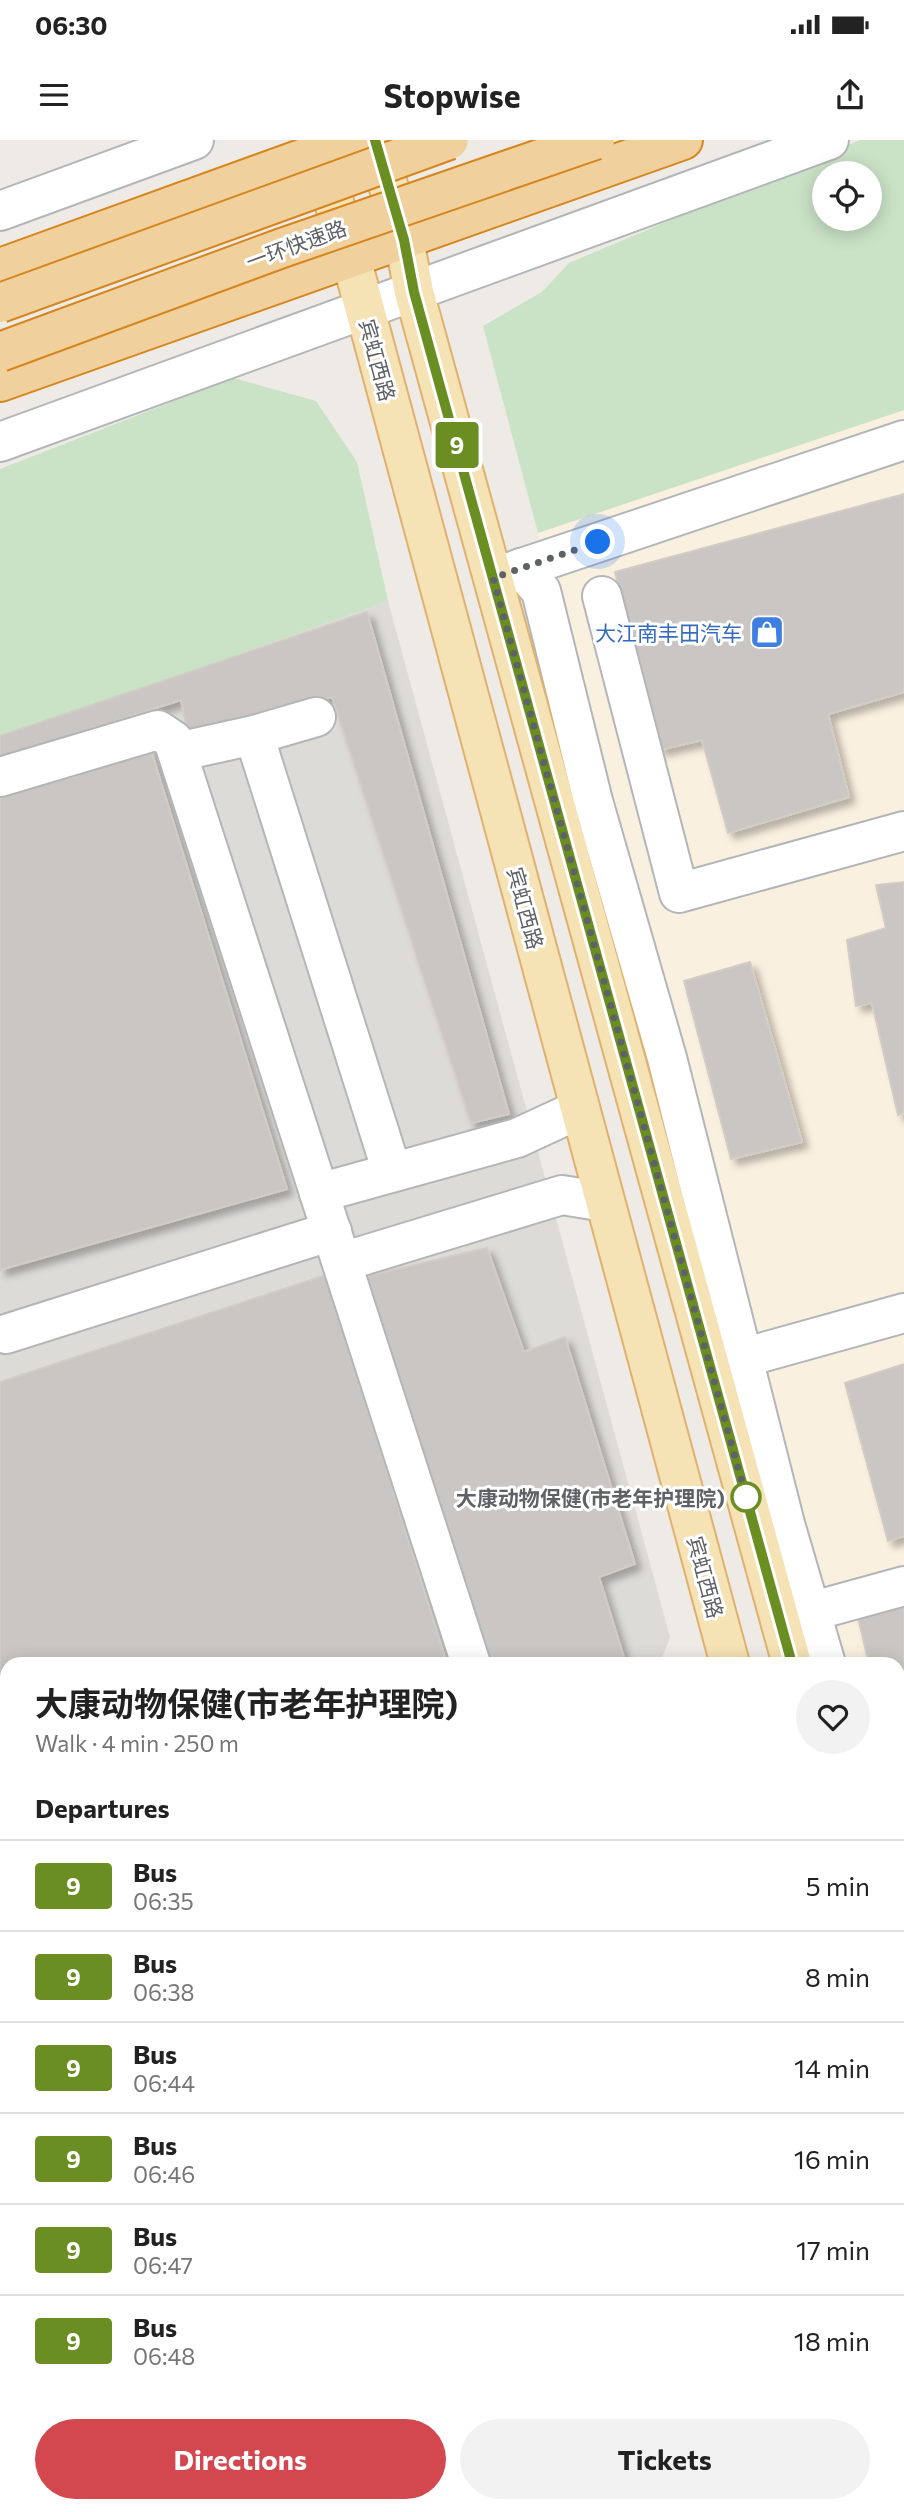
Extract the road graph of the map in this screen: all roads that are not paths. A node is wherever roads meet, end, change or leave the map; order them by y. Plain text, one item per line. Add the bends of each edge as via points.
1 (194, 140) edge
2 (375, 140) edge
3 (449, 140) edge
4 (595, 140) edge
5 (683, 140) edge
6 (829, 140) edge
7 (329, 144) edge
8 (0, 211) edge
9 (404, 240) junction
10 (351, 258) junction
11 (0, 268) edge
12 (414, 292) junction
13 (0, 303) edge
14 (365, 310) junction
15 (0, 352) edge
16 (0, 382) edge
17 (904, 440) edge
18 (0, 442) edge
19 (507, 573) junction
20 (602, 596) dead end
21 (316, 717) dead end
22 (254, 734) junction
23 (177, 752) junction
24 (0, 777) edge
25 (660, 821) junction
26 (904, 831) edge
27 (604, 837) junction
28 (567, 847) junction
29 (580, 1109) junction
30 (392, 1172) junction
31 (319, 1193) junction
32 (605, 1202) junction
33 (337, 1247) junction
34 (904, 1313) edge
35 (6, 1334) dead end
36 (727, 1362) junction
37 (904, 1586) edge
38 (795, 1616) junction
39 (469, 1657) edge
40 (728, 1657) edge
41 (792, 1657) edge
42 (821, 1657) edge

1 - 8 street
2 - 9 main road
3 - 13 highway, bridge
4 - 15 highway, 一环快速路, bridge
5 - 9 highway
6 - 12 street
7 - 10 main road, 宾虹西路
7 - 11 highway
9 - 10 highway
9 - 12 main road
10 - 14 main road, 宾虹西路
10 - 16 highway
12 - 14 street
12 - 19 main road
14 - 18 street
14 - 29 main road, 宾虹西路
17 - 19 street
19 - 27 street via 541,591
19 - 28 main road
20 - 25 street
21 - 22 street
22 - 23 street
22 - 30 street
23 - 24 street via 173,740 158,730
23 - 31 street
25 - 26 street via 679,893
25 - 27 street
27 - 28 street
27 - 36 street via 667,1058
28 - 36 main road
29 - 30 street via 517,1138
29 - 32 main road, 宾虹西路
30 - 31 street
31 - 33 street
32 - 33 street via 562,1195
32 - 40 main road, 宾虹西路
33 - 35 street
33 - 39 street
34 - 36 street
36 - 38 main road
37 - 38 street
38 - 41 main road
38 - 42 street

